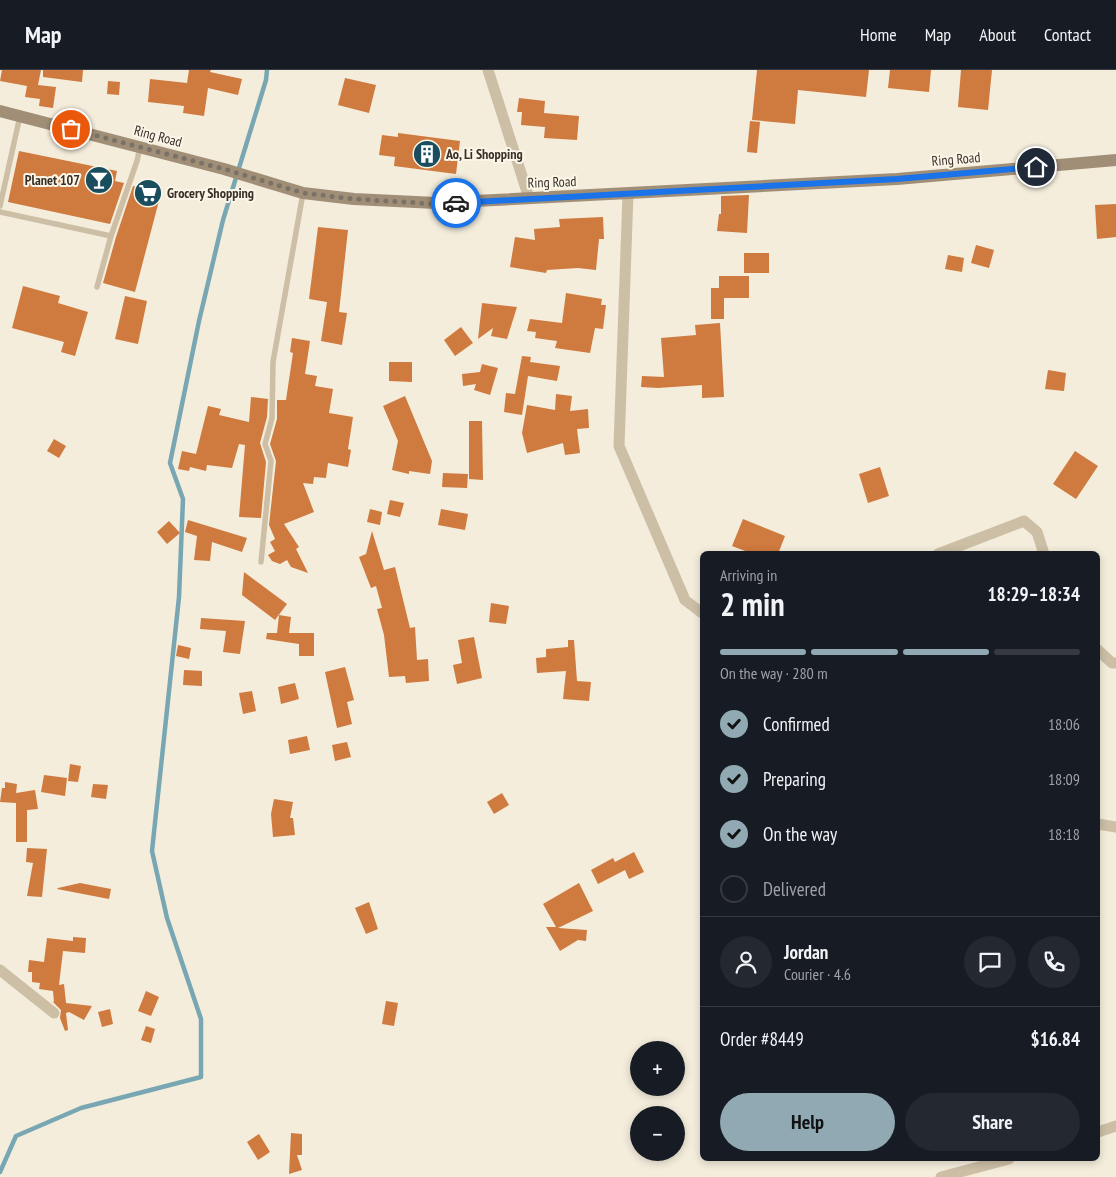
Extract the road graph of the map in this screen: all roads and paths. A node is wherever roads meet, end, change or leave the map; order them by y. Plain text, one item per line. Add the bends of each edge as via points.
1 (488, 70) edge
2 (0, 111) edge
3 (20, 116) junction
4 (140, 147) junction
5 (1116, 160) edge
6 (303, 193) junction
7 (628, 194) junction
8 (529, 198) junction
9 (0, 206) edge
10 (0, 212) edge
11 (111, 236) junction
12 (97, 287) dead end
13 (946, 551) edge
14 (1043, 551) edge
15 (261, 562) dead end
16 (700, 611) edge
17 (1100, 652) edge
18 (1116, 663) edge
19 (1100, 824) edge
20 (1116, 828) edge
21 (0, 970) edge
22 (54, 1013) dead end
23 (1116, 1126) edge
24 (1100, 1131) edge
25 (1001, 1161) edge
26 (941, 1177) edge

1 - 8 street
2 - 3 main road, Ring Road
3 - 4 main road, Ring Road
3 - 9 lane
4 - 6 main road, Ring Road
4 - 11 lane
5 - 7 main road, Ring Road via 897,179
6 - 8 main road, Ring Road via 436,204
6 - 15 lane via 273,362 272,418 265,444 271,461
7 - 8 main road, Ring Road
7 - 16 street via 619,446 685,600
10 - 11 lane
11 - 12 lane
13 - 14 street via 1024,521 1037,532
17 - 18 street
19 - 20 street
21 - 22 street
23 - 24 street
25 - 26 street

